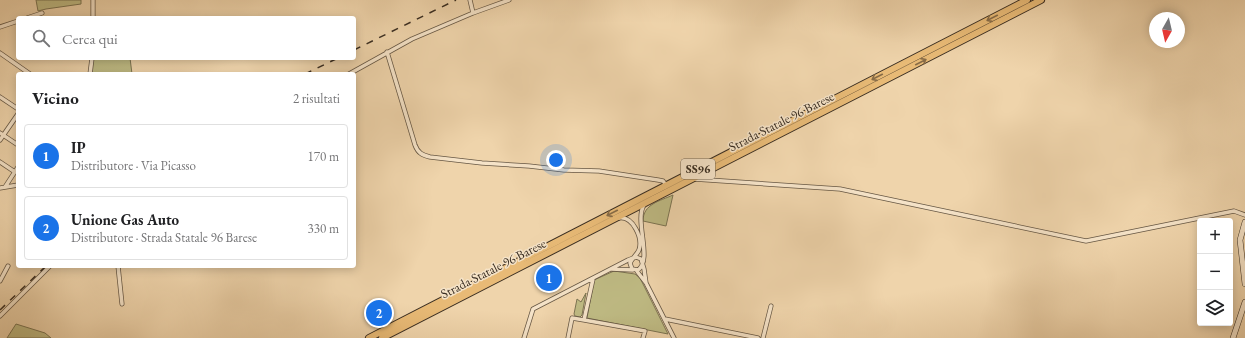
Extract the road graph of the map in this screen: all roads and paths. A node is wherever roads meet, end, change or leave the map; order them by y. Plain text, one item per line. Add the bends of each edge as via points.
1 (93, 0) edge
2 (470, 0) edge
3 (509, 0) edge
4 (1027, 0) edge
5 (1041, 0) edge
6 (42, 13) dead end
7 (473, 13) junction
8 (33, 16) edge
9 (93, 16) edge
10 (16, 22) edge
11 (0, 27) edge
12 (387, 52) junction
13 (0, 53) edge
14 (92, 60) edge
15 (27, 72) edge
16 (90, 72) edge
17 (352, 72) edge
18 (0, 97) edge
19 (16, 108) edge
20 (16, 116) edge
21 (2, 134) edge
22 (0, 140) edge
23 (16, 144) edge
24 (0, 162) edge
25 (15, 172) joint
26 (691, 179) junction
27 (16, 185) edge
28 (666, 185) junction
29 (6, 187) junction
30 (0, 188) edge
31 (649, 200) junction
32 (1245, 215) edge
33 (612, 220) junction
34 (1245, 222) edge
35 (634, 258) junction
36 (643, 263) junction
37 (8, 266) dead end
38 (48, 268) edge
39 (118, 268) edge
40 (610, 269) junction
41 (635, 270) junction
42 (2, 274) edge
43 (593, 279) junction
44 (0, 281) edge
45 (646, 283) junction
46 (1245, 284) edge
47 (1245, 302) edge
48 (122, 304) dead end
49 (771, 306) dead end
50 (0, 316) edge
51 (664, 319) junction
52 (584, 320) junction
53 (368, 338) edge
54 (382, 338) edge
55 (524, 338) edge
56 (568, 338) edge
57 (643, 338) edge
58 (674, 338) edge
59 (758, 338) edge
60 (763, 338) edge
61 (1233, 338) edge

1 - 9 street
2 - 7 street
3 - 7 street
4 -> 28 main road, Strada Statale 96 Barese / SS96
26 -> 5 main road, Strada Statale 96 Barese / SS96
6 - 8 street
7 - 12 street
10 - 11 street
12 - 17 street
12 - 28 street via 414,145 417,152 423,156 599,171 658,180
13 - 15 street
14 - 16 street
18 - 19 street
20 - 21 street
21 - 22 street
21 - 23 street
24 - 25 street
25 - 29 street
26 - 31 main road, Strada Statale 96 Barese / SS96
26 - 32 street via 840,189 1086,242 1234,211
27 - 29 street
28 -> 53 main road, Strada Statale 96 Barese / SS96
29 - 30 street
31 - 33 main road, Strada Statale 96 Barese / SS96
31 - 36 street via 641,213
33 - 35 street via 627,220 636,230 640,245
33 - 54 main road, Strada Statale 96 Barese / SS96
34 - 46 main road via 1240,240
35 - 36 street via 640,258
35 - 40 street
35 - 41 street via 630,263
36 - 41 street via 640,269
36 - 45 street
37 - 42 street
38 - 50 street
39 - 48 street
40 - 41 street
40 - 43 street
41 - 45 street
42 - 44 street
43 - 52 street
43 - 55 street via 533,309
45 - 51 street
47 - 61 main road
49 - 60 street
51 - 58 street
51 - 59 street
52 - 56 street via 572,318
52 - 57 street via 645,332

